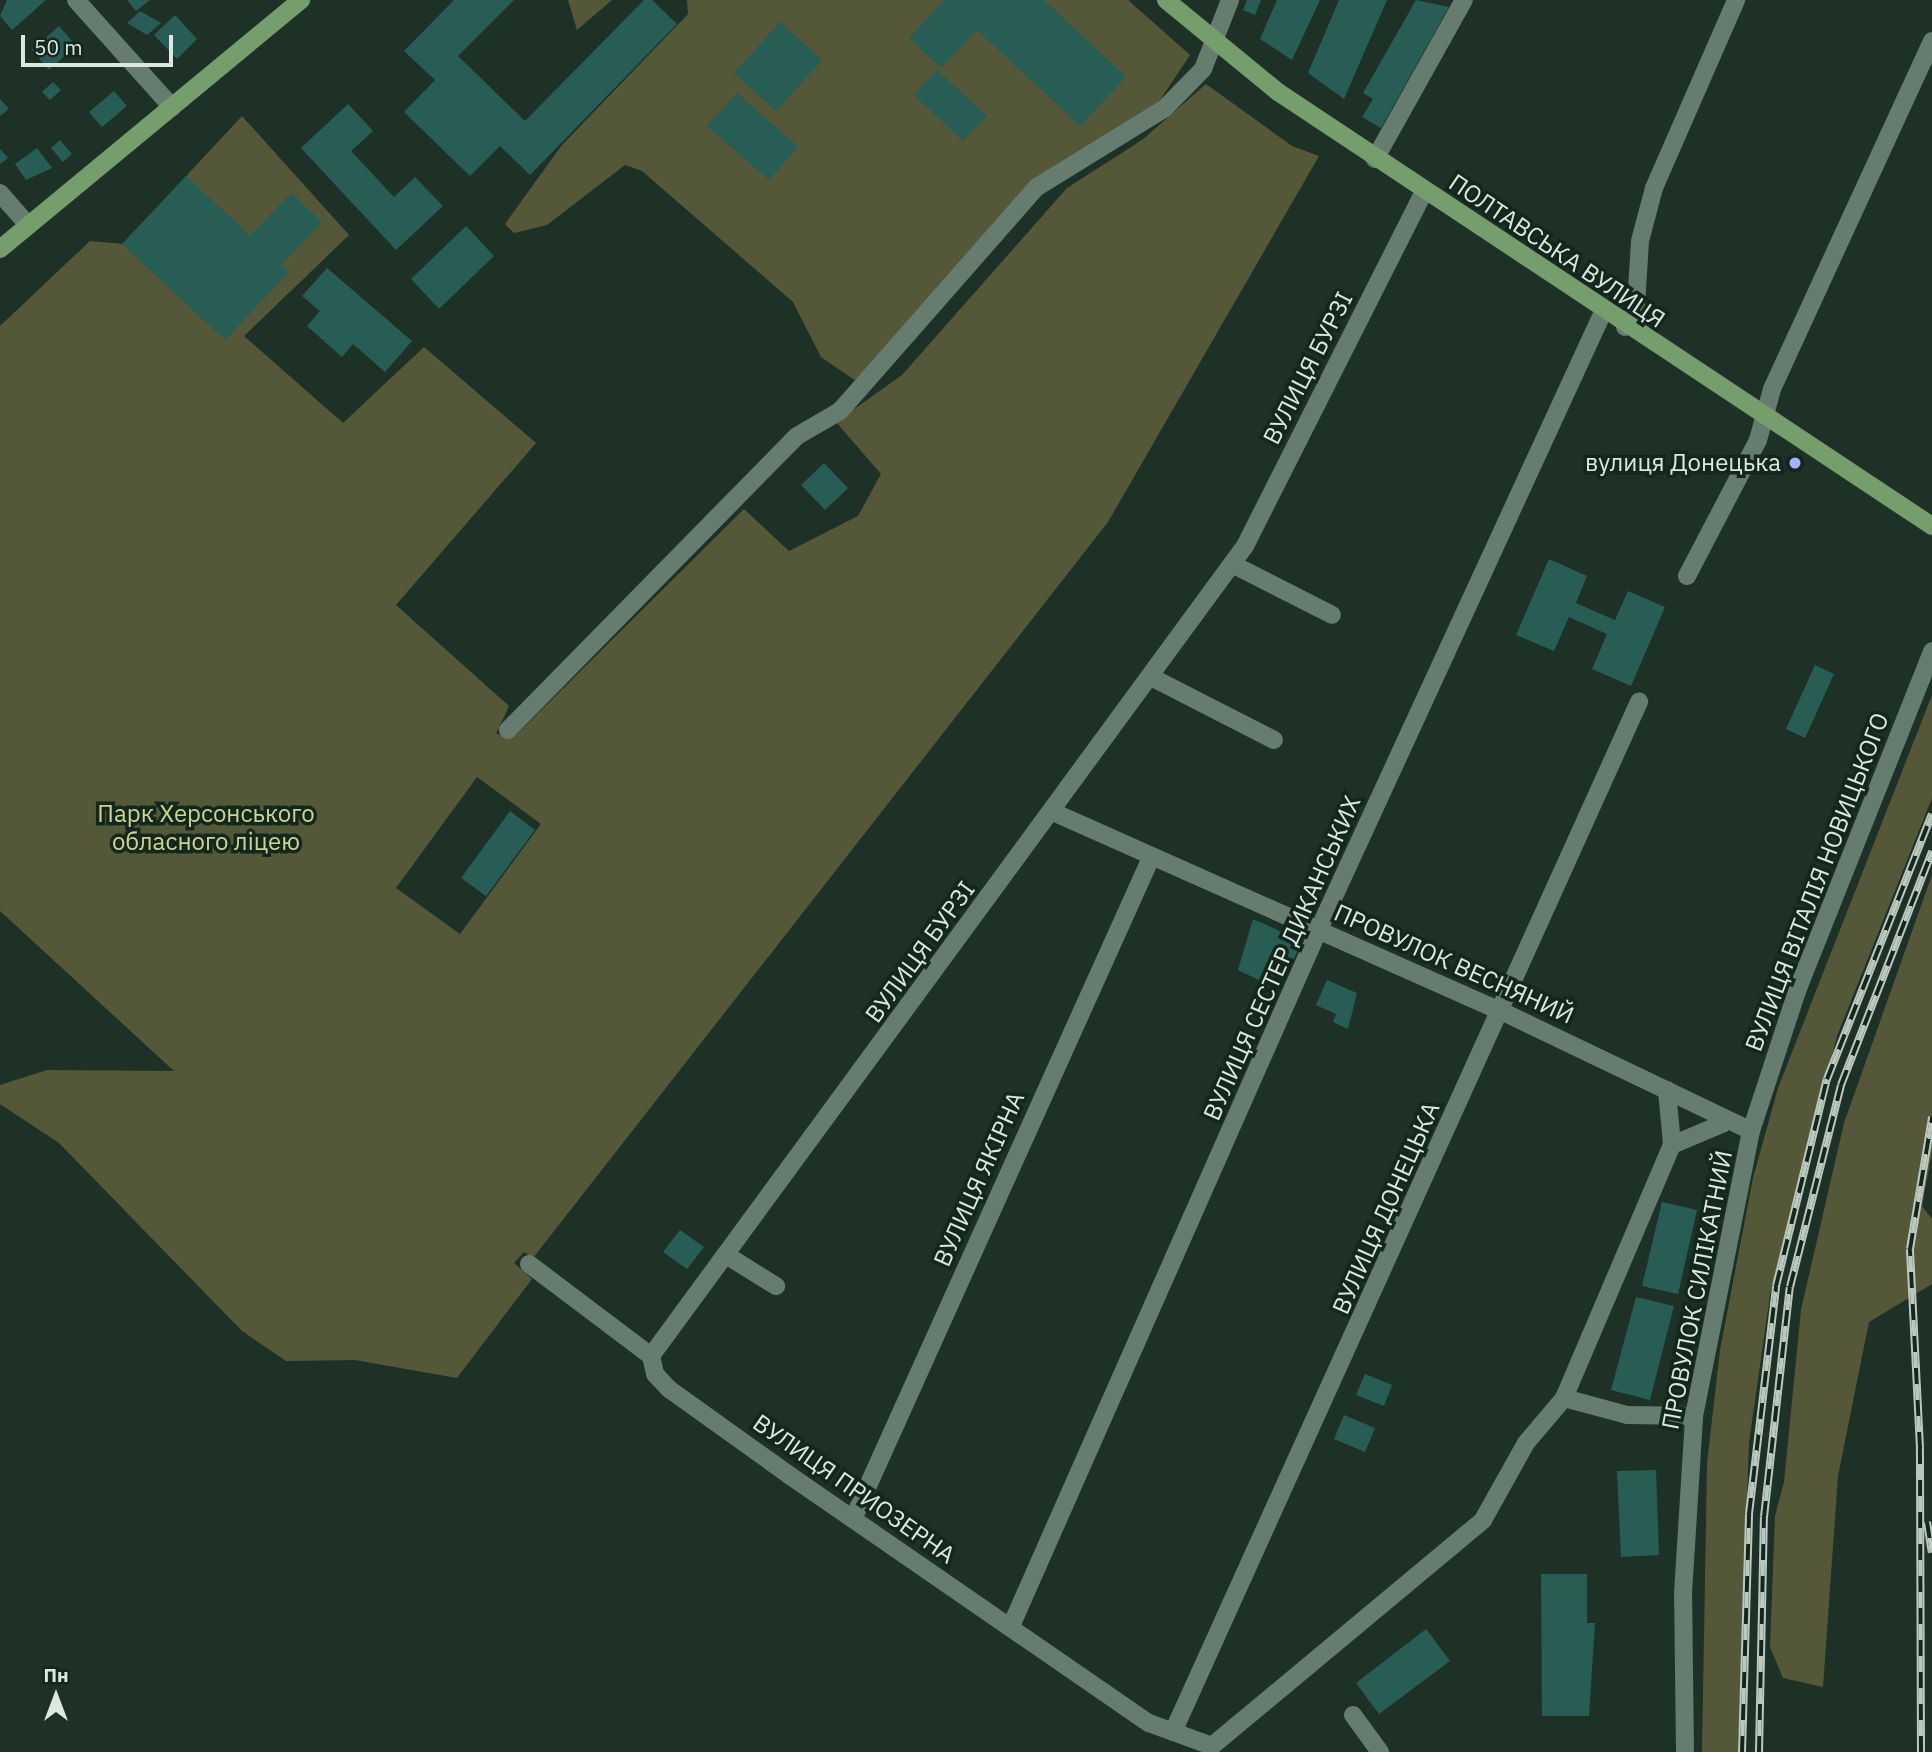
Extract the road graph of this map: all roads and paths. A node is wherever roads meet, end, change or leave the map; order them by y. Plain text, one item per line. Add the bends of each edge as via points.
1 (76, 0) edge
2 (301, 0) edge
3 (1166, 0) edge
4 (1230, 0) edge
5 (1464, 0) edge
6 (1737, 0) edge
7 (1210, 41) junction
8 (1932, 41) edge
9 (172, 107) junction
10 (1375, 159) junction
11 (0, 192) edge
12 (1424, 192) junction
13 (28, 225) junction
14 (0, 249) edge
15 (1603, 312) junction
16 (1625, 327) junction
17 (1764, 417) junction
18 (1932, 526) edge
19 (1232, 564) junction
20 (1687, 576) dead end
21 (1332, 615) dead end
22 (1932, 651) edge
23 (1151, 677) junction
24 (1639, 702) dead end
25 (508, 730) dead end
26 (1274, 740) dead end
27 (1053, 812) junction
28 (1150, 860) junction
29 (1319, 929) junction
30 (1501, 1011) junction
31 (1667, 1090) junction
32 (1724, 1123) junction
33 (1751, 1131) junction
34 (1672, 1144) junction
35 (726, 1255) junction
36 (528, 1264) dead end
37 (776, 1286) dead end
38 (651, 1356) junction
39 (1564, 1398) junction
40 (1694, 1416) junction
41 (853, 1519) junction
42 (1012, 1626) junction
43 (1353, 1715) dead end
44 (1173, 1732) junction
45 (1380, 1752) edge
46 (1685, 1752) edge

1 - 9 street
2 - 9 main road
3 - 7 main road, ПОЛТАВСЬКА ВУЛИЦЯ
4 - 7 street
5 - 10 street
6 - 16 street via 1654,188 1640,241 1636,305
7 - 10 main road, ПОЛТАВСЬКА ВУЛИЦЯ
7 - 25 street via 1203,69 1164,109 1037,187 840,411 797,436
8 - 17 street
9 - 13 main road
10 - 12 main road, ПОЛТАВСЬКА ВУЛИЦЯ
11 - 13 street
12 - 15 main road, ПОЛТАВСЬКА ВУЛИЦЯ
12 - 19 street, ВУЛИЦЯ БУРЗІ
13 - 14 main road
15 - 16 main road, ПОЛТАВСЬКА ВУЛИЦЯ
15 - 29 street, ВУЛИЦЯ СЕСТЕР ДИКАНСЬКИХ
16 - 17 main road, ПОЛТАВСЬКА ВУЛИЦЯ
17 - 18 main road, ПОЛТАВСЬКА ВУЛИЦЯ
17 - 20 street
19 - 21 street
19 - 23 street, ВУЛИЦЯ БУРЗІ
22 - 33 street, ВУЛИЦЯ ВІТАЛІЯ НОВИЦЬКОГО via 1797,991
23 - 26 street
23 - 27 street, ВУЛИЦЯ БУРЗІ
24 - 30 street, ВУЛИЦЯ ДОНЕЦЬКА
27 - 28 street, ПРОВУЛОК ВЕСНЯНИЙ
27 - 35 street, ВУЛИЦЯ БУРЗІ
28 - 29 street, ПРОВУЛОК ВЕСНЯНИЙ
28 - 41 street, ВУЛИЦЯ ЯКІРНА
29 - 30 street, ПРОВУЛОК ВЕСНЯНИЙ
29 - 42 street, ВУЛИЦЯ СЕСТЕР ДИКАНСЬКИХ
30 - 31 street, ПРОВУЛОК ВЕСНЯНИЙ
30 - 44 street, ВУЛИЦЯ ДОНЕЦЬКА
31 - 32 street, ПРОВУЛОК ВЕСНЯНИЙ via 1712,1108
31 - 34 street
32 - 33 street, ПРОВУЛОК ВЕСНЯНИЙ
32 - 34 street
33 - 40 street, ПРОВУЛОК СИЛІКАТНИЙ
34 - 39 street
35 - 37 street
35 - 38 street, ВУЛИЦЯ БУРЗІ
36 - 38 street, ВУЛИЦЯ ПРИОЗЕРНА
38 - 41 street, ВУЛИЦЯ ПРИОЗЕРНА via 655,1374 669,1389
39 - 40 street via 1627,1415
39 - 44 street via 1525,1443 1483,1520 1220,1744 1204,1747
40 - 46 street, ПРОВУЛОК СИЛІКАТНИЙ via 1683,1593
41 - 42 street, ВУЛИЦЯ ПРИОЗЕРНА
42 - 44 street, ВУЛИЦЯ ПРИОЗЕРНА via 1149,1723
43 - 45 street

